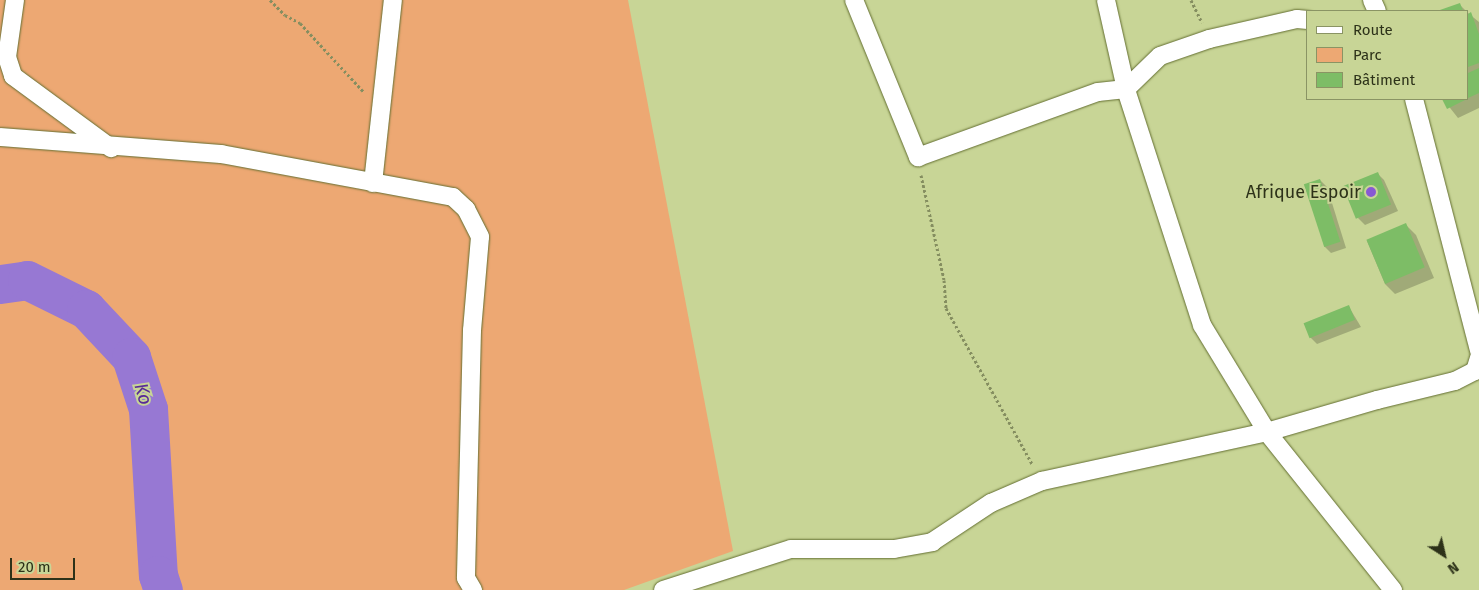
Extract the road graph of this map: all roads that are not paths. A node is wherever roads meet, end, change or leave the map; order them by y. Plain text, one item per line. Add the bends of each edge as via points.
1 (15, 0) edge
2 (393, 0) edge
3 (854, 0) edge
4 (1106, 0) edge
5 (1306, 20) edge
6 (1126, 89) junction
7 (1414, 100) edge
8 (0, 137) edge
9 (112, 148) junction
10 (373, 183) junction
11 (1479, 351) edge
12 (1479, 358) edge
13 (1267, 432) junction
14 (473, 590) edge
15 (663, 590) edge
16 (1393, 590) edge

1 - 9 street via 7,57 13,76
2 - 10 street
3 - 6 street via 918,157 1098,92
4 - 6 street
5 - 6 street via 1297,19 1209,39 1160,56
6 - 13 street via 1202,326
7 - 11 street
8 - 9 street
9 - 10 street via 221,154
10 - 14 street via 453,197 466,209 480,237 472,330 466,578
12 - 13 street via 1475,371 1455,381
13 - 15 street via 1042,481 991,502 932,542 894,549 791,549
13 - 16 street

